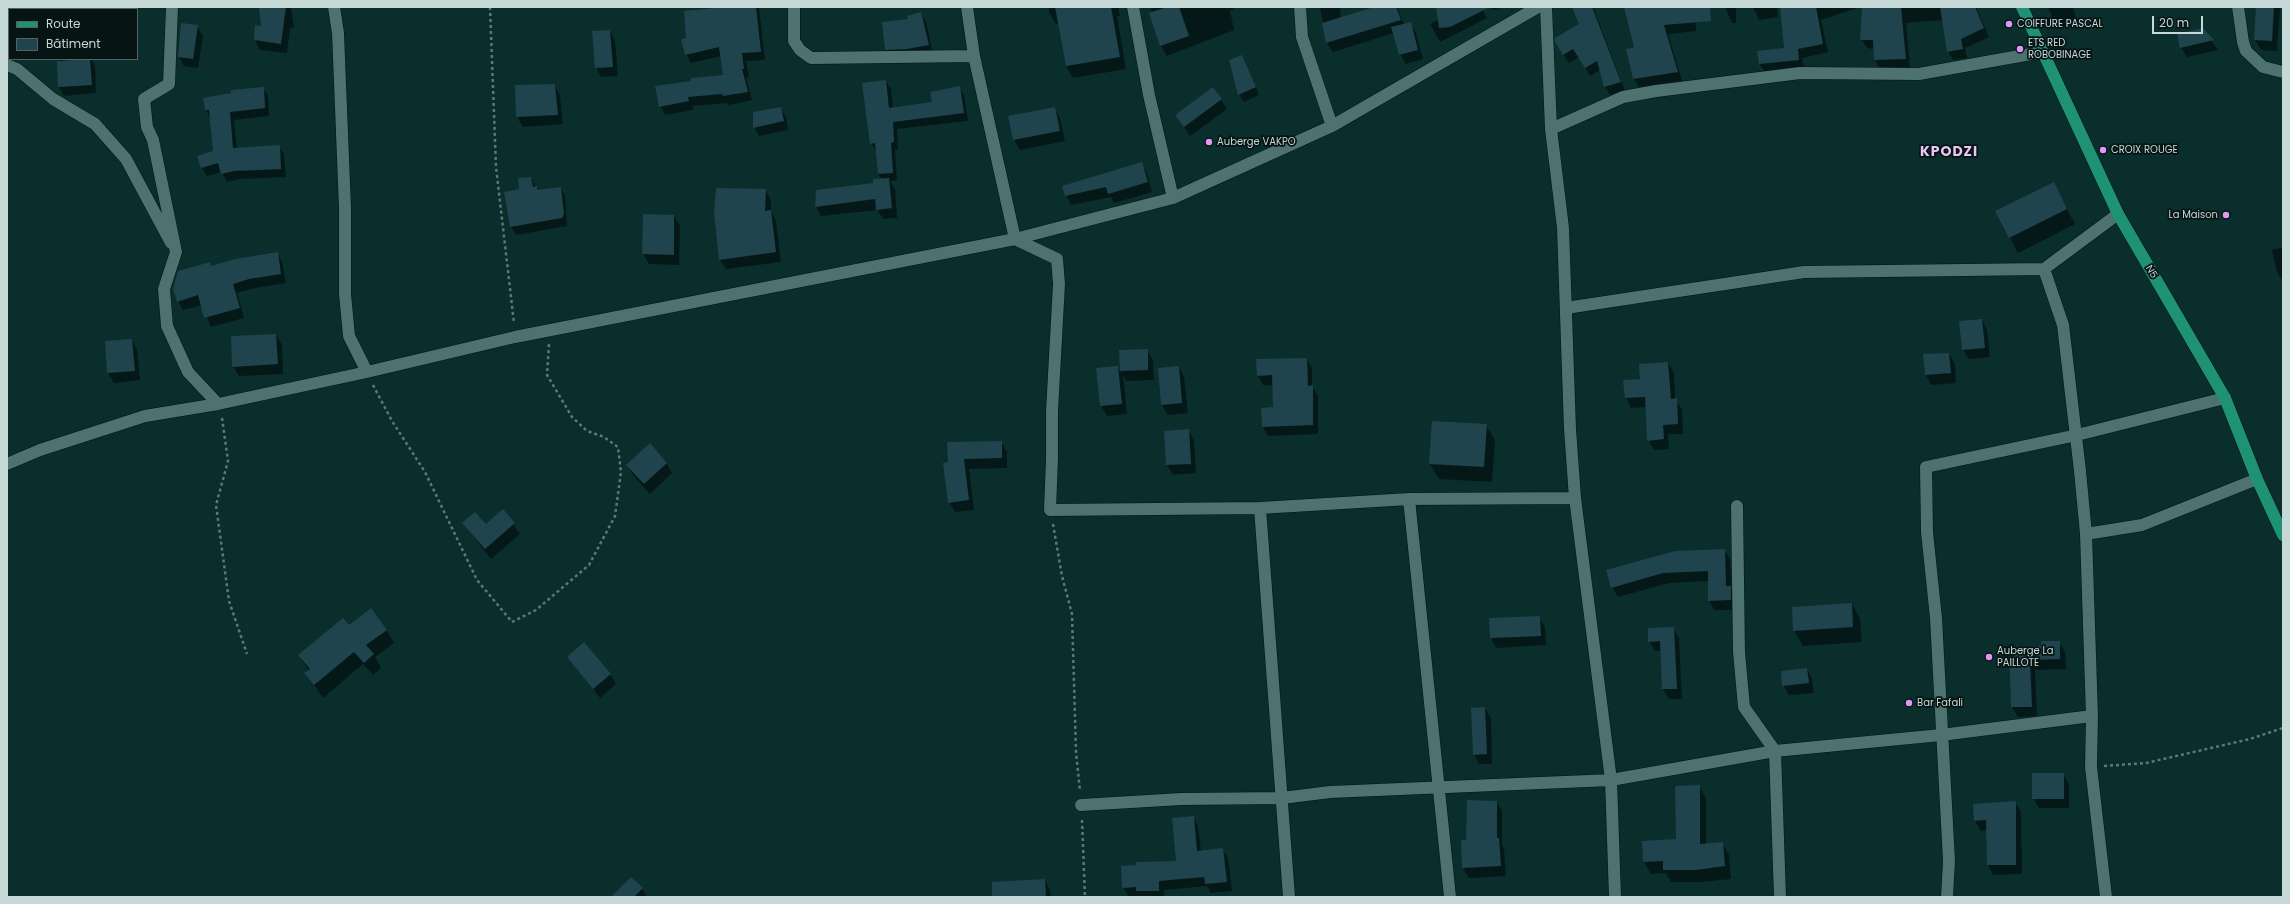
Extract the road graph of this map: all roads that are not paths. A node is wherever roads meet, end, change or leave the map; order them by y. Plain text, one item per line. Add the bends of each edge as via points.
1 (172, 7) edge
2 (334, 7) edge
3 (794, 7) edge
4 (967, 7) edge
5 (1133, 7) edge
6 (1300, 7) edge
7 (1538, 7) edge
8 (1546, 7) edge
9 (2022, 7) edge
10 (2238, 7) edge
11 (2042, 52) junction
12 (974, 56) junction
13 (7, 66) edge
14 (2283, 72) edge
15 (1332, 126) junction
16 (1550, 129) junction
17 (1173, 198) junction
18 (2118, 214) junction
19 (1015, 239) junction
20 (176, 252) junction
21 (2044, 269) junction
22 (1566, 308) junction
23 (367, 372) junction
24 (2225, 398) junction
25 (218, 404) junction
26 (2077, 435) junction
27 (7, 464) edge
28 (2257, 480) junction
29 (1575, 498) junction
30 (1409, 499) junction
31 (1737, 506) dead end
32 (1260, 508) junction
33 (2086, 534) junction
34 (2283, 535) edge
35 (2092, 716) junction
36 (1941, 735) junction
37 (1775, 751) junction
38 (1611, 780) junction
39 (1438, 787) junction
40 (1282, 798) junction
41 (1081, 805) road end
42 (1289, 897) edge
43 (1450, 897) edge
44 (1615, 897) edge
45 (1780, 897) edge
46 (1947, 897) edge
47 (2106, 897) edge

1 - 20 street via 169,84 144,99
2 - 23 street via 338,33 345,208 345,294 349,336
3 - 12 street via 794,41 810,58
4 - 12 street
5 - 17 street via 1149,95
6 - 15 street via 1302,37
7 - 15 street
8 - 16 street
9 - 11 main road, N5 / N5
10 - 14 street via 2246,51 2263,67
11 - 16 street via 1918,74 1800,73 1656,91 1624,97
11 - 18 main road, N5 / N5
12 - 19 street
13 - 20 street via 17,69 53,99 95,124 126,159
15 - 17 street
16 - 22 street via 1563,228
17 - 19 street
18 - 21 street
18 - 24 main road, N5 / N5
19 - 23 street via 515,337
19 - 32 street via 1057,259 1059,284 1050,510
20 - 25 street via 164,289 167,326 188,372
21 - 22 street via 1804,272
21 - 26 street via 2063,325
22 - 29 street
23 - 25 street
24 - 26 street
24 - 28 main road, N5 / N5
25 - 27 street via 145,416 40,450
26 - 33 street
26 - 36 street via 1926,467 1927,532 1936,618
28 - 33 street via 2142,525
28 - 34 main road, N5 / N5
29 - 30 street
29 - 38 street
30 - 32 street
30 - 39 street
31 - 37 street via 1739,652 1744,706
32 - 40 street
33 - 35 street
35 - 36 street
35 - 47 street via 2091,767
36 - 37 street
36 - 46 street via 1949,861
37 - 38 street
37 - 45 street
38 - 39 street
38 - 44 street
39 - 40 street via 1330,792
39 - 43 street
40 - 41 street via 1180,799
40 - 42 street

